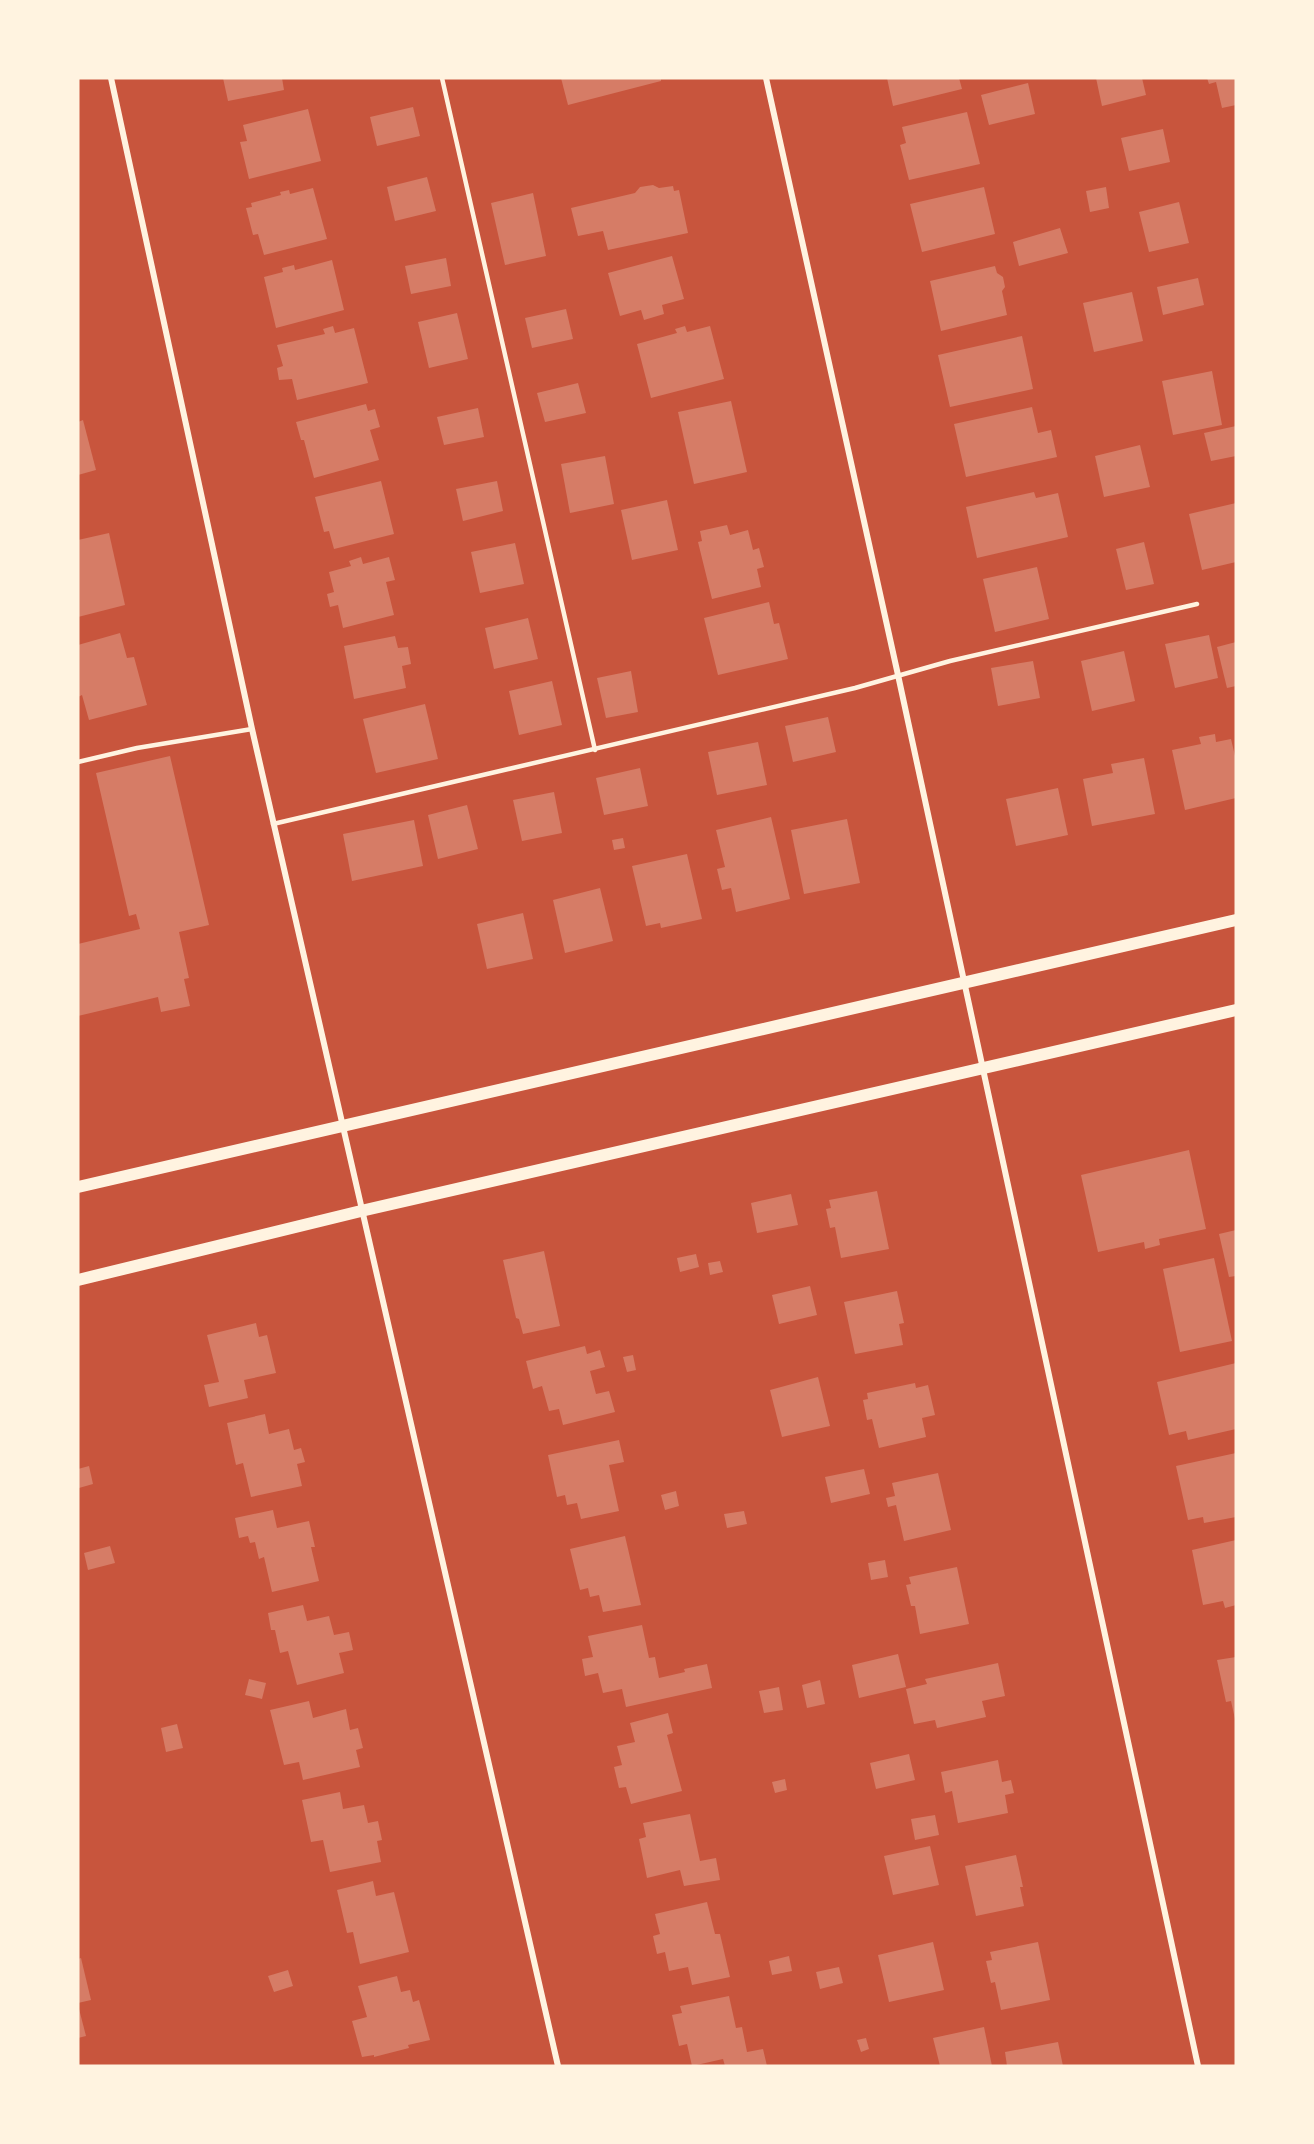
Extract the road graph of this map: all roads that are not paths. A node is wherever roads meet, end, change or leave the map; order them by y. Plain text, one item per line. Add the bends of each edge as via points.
1 (111, 78) edge
2 (442, 78) edge
3 (766, 78) edge
4 (1197, 604) dead end
5 (898, 675) junction
6 (252, 729) junction
7 (596, 750) junction
8 (78, 762) edge
9 (273, 824) junction
10 (1236, 920) edge
11 (965, 982) junction
12 (1236, 1010) edge
13 (984, 1068) junction
14 (343, 1125) junction
15 (78, 1187) edge
16 (361, 1211) junction
17 (78, 1280) edge
18 (558, 2066) edge
19 (1198, 2066) edge

1 - 6 street
2 - 7 lane
3 - 5 street
4 - 5 lane
5 - 7 lane
5 - 11 street
6 - 8 lane
6 - 9 street
7 - 9 lane
9 - 14 street
10 - 11 main road
11 - 13 street
11 - 14 main road
12 - 13 main road
13 - 16 main road
13 - 19 street
14 - 15 main road
14 - 16 street
16 - 17 main road
16 - 18 street

